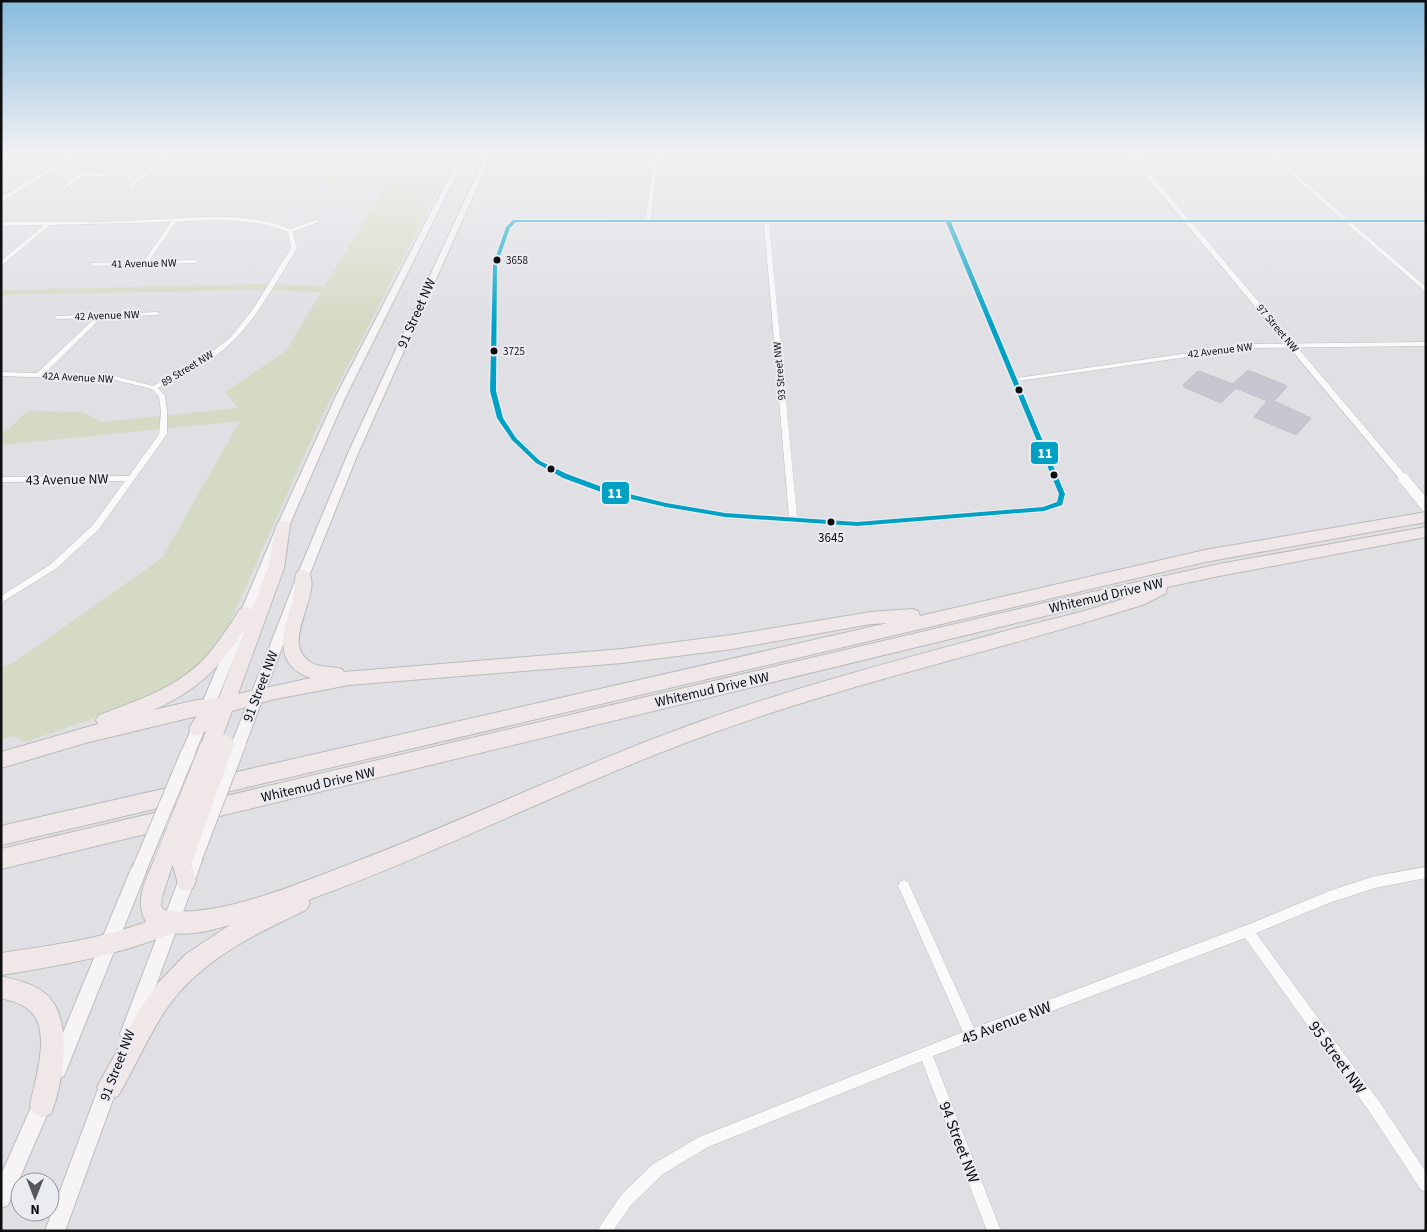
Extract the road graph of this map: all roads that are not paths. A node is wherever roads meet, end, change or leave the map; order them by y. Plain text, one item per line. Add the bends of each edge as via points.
1 (436, 209) edge
2 (462, 209) edge
3 (649, 209) edge
4 (1178, 209) edge
5 (1334, 210) joint
6 (174, 221) junction
7 (318, 221) dead end
8 (648, 221) junction
9 (766, 221) junction
10 (948, 221) junction
11 (1188, 221) junction
12 (1347, 221) junction
13 (1369, 221) junction
14 (1426, 221) edge
15 (1, 224) edge
16 (49, 224) junction
17 (290, 231) junction
18 (146, 262) junction
19 (195, 262) dead end
20 (1, 264) edge
21 (93, 264) dead end
22 (1426, 290) edge
23 (157, 314) dead end
24 (100, 315) junction
25 (57, 317) dead end
26 (1293, 344) junction
27 (1426, 344) edge
28 (4, 374) edge
29 (39, 375) junction
30 (1015, 380) junction
31 (1, 381) edge
32 (154, 388) junction
33 (132, 478) junction
34 (1, 480) edge
35 (1060, 503) joint
36 (1426, 506) edge
37 (1426, 517) edge
38 (793, 521) junction
39 (283, 526) junction
40 (1342, 530) junction
41 (1426, 532) edge
42 (1399, 536) junction
43 (1426, 537) edge
44 (303, 576) junction
45 (1182, 578) junction
46 (21, 588) joint
47 (1, 600) edge
48 (965, 611) junction
49 (246, 614) junction
50 (388, 674) junction
51 (256, 696) junction
52 (226, 705) junction
53 (207, 706) junction
54 (198, 728) junction
55 (224, 745) junction
56 (1, 759) edge
57 (482, 819) junction
58 (1, 836) edge
59 (1, 859) edge
60 (162, 866) joint
61 (188, 867) joint
62 (1426, 872) edge
63 (904, 886) dead end
64 (171, 923) junction
65 (1247, 931) junction
66 (110, 943) junction
67 (1, 964) edge
68 (1, 987) edge
69 (971, 1035) junction
70 (926, 1054) junction
71 (109, 1087) junction
72 (42, 1105) junction
73 (1426, 1185) edge
74 (1, 1198) edge
75 (608, 1224) edge
76 (55, 1231) edge
77 (994, 1231) edge

1 - 39 main road, 91 Street NW via 340,398
2 - 44 main road, 91 Street NW via 354,451
3 - 8 street
4 - 11 street, 97 Street NW
5 - 12 street
5 - 13 street
6 - 16 street
6 - 17 street via 251,219 271,222
6 - 18 street
7 - 17 street
8 - 9 street
8 - 38 street via 515,221 508,227 495,265 493,391 500,418 514,439 538,462 603,490 725,515
9 - 10 street
9 - 38 street, 93 Street NW
10 - 11 street
10 - 30 street
11 - 12 street
11 - 26 street, 97 Street NW
12 - 13 street
12 - 22 street
13 - 14 street
15 - 16 street
16 - 20 street
17 - 32 street, 89 Street NW via 294,248 291,254 232,339 198,364
18 - 19 street, 41 Avenue NW
18 - 21 street, 41 Avenue NW
23 - 24 street, 42 Avenue NW
24 - 25 street, 42 Avenue NW
24 - 29 street
26 - 27 street, 42 Avenue NW
26 - 30 street, 42 Avenue NW via 1232,348
26 - 36 street, 97 Street NW, bridge
28 - 29 street, 42A Avenue NW
28 - 31 street
29 - 32 street, 42A Avenue NW via 115,378
30 - 35 street via 1062,494
32 - 33 street, 89 Street NW via 162,396 163,434
33 - 34 street, 43 Avenue NW
33 - 46 street, 89 Street NW via 96,527 54,566
35 - 38 street via 1044,508 876,523
36 - 40 highway
37 - 40 highway, Whitemud Drive NW
39 - 49 main road, 91 Street NW
39 - 52 highway via 276,568
40 - 48 highway, Whitemud Drive NW via 1205,556
41 - 42 highway, Whitemud Drive NW
42 - 43 highway
42 - 45 highway, Whitemud Drive NW
44 - 50 highway via 292,637 292,651 298,662 320,674
44 - 51 main road, 91 Street NW
45 - 57 highway via 1139,600 892,668 738,716 631,756
45 - 59 highway, Whitemud Drive NW
46 - 47 street
48 - 50 highway via 871,618 732,642 622,656
48 - 58 highway, Whitemud Drive NW
49 - 53 main road, 91 Street NW
49 - 56 highway via 210,664 178,689 146,705
50 - 51 highway
51 - 52 highway
51 - 55 main road, 91 Street NW
52 - 53 highway
52 - 54 highway via 206,717
52 - 55 highway
53 - 54 main road, 91 Street NW
53 - 56 highway via 108,728
54 - 66 main road, 91 Street NW, bridge
55 - 60 highway, bridge
55 - 61 highway, bridge
57 - 64 highway via 276,901 223,917
57 - 71 highway via 272,915 213,946 166,990
60 - 64 highway via 150,908 159,920
61 - 64 main road, 91 Street NW
62 - 65 street, 45 Avenue NW via 1375,882 1335,895
63 - 69 street
64 - 66 highway
64 - 71 main road, 91 Street NW
65 - 69 street, 45 Avenue NW
65 - 73 street, 95 Street NW via 1376,1109
66 - 67 highway
66 - 72 main road, 91 Street NW
68 - 72 highway via 34,998 43,1005 52,1024 52,1048
69 - 70 street, 45 Avenue NW
70 - 75 street, 45 Avenue NW via 692,1147 658,1169 626,1200
70 - 77 street, 94 Street NW
71 - 76 main road, 91 Street NW
72 - 74 main road, 91 Street NW

